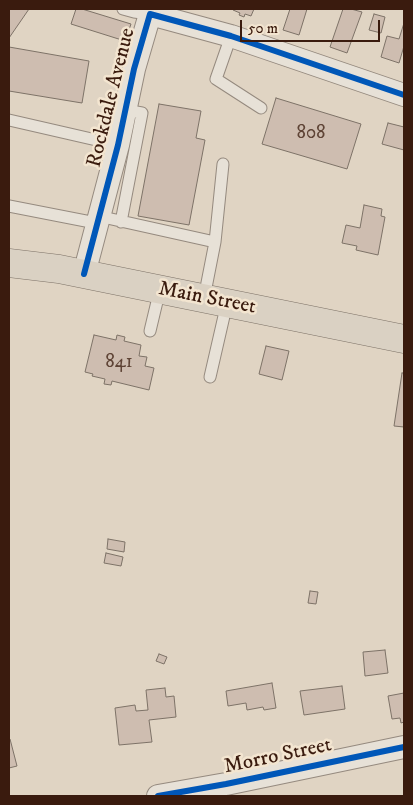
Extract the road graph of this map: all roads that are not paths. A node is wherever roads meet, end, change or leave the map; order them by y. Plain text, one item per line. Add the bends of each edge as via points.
1 (123, 9) edge
2 (151, 12) edge
3 (231, 36) junction
4 (404, 95) edge
5 (261, 108) dead end
6 (124, 110) junction
7 (9, 120) edge
8 (118, 144) junction
9 (223, 164) dead end
10 (9, 206) edge
11 (97, 219) junction
12 (121, 222) junction
13 (215, 242) junction
14 (9, 263) edge
15 (84, 274) junction
16 (160, 289) junction
17 (216, 301) junction
18 (150, 331) dead end
19 (404, 339) edge
20 (210, 377) dead end
21 (404, 747) edge
22 (230, 790) edge
23 (158, 796) edge

1 - 2 lane
2 - 3 street, Rockdale Avenue
2 - 6 street, Rockdale Avenue
3 - 4 street, Rockdale Avenue
3 - 5 lane via 216,79
6 - 8 street, Rockdale Avenue
6 - 12 lane via 142,113
7 - 8 lane
8 - 11 street, Rockdale Avenue
9 - 13 lane
10 - 11 lane
11 - 12 lane
11 - 15 street, Rockdale Avenue
12 - 13 lane
13 - 17 lane
14 - 15 main road, Main Street
15 - 16 main road, Main Street
16 - 17 main road, Main Street
16 - 18 lane
17 - 19 main road, Main Street
17 - 20 lane
21 - 22 street, Morro Street
22 - 23 street, Morro Street

